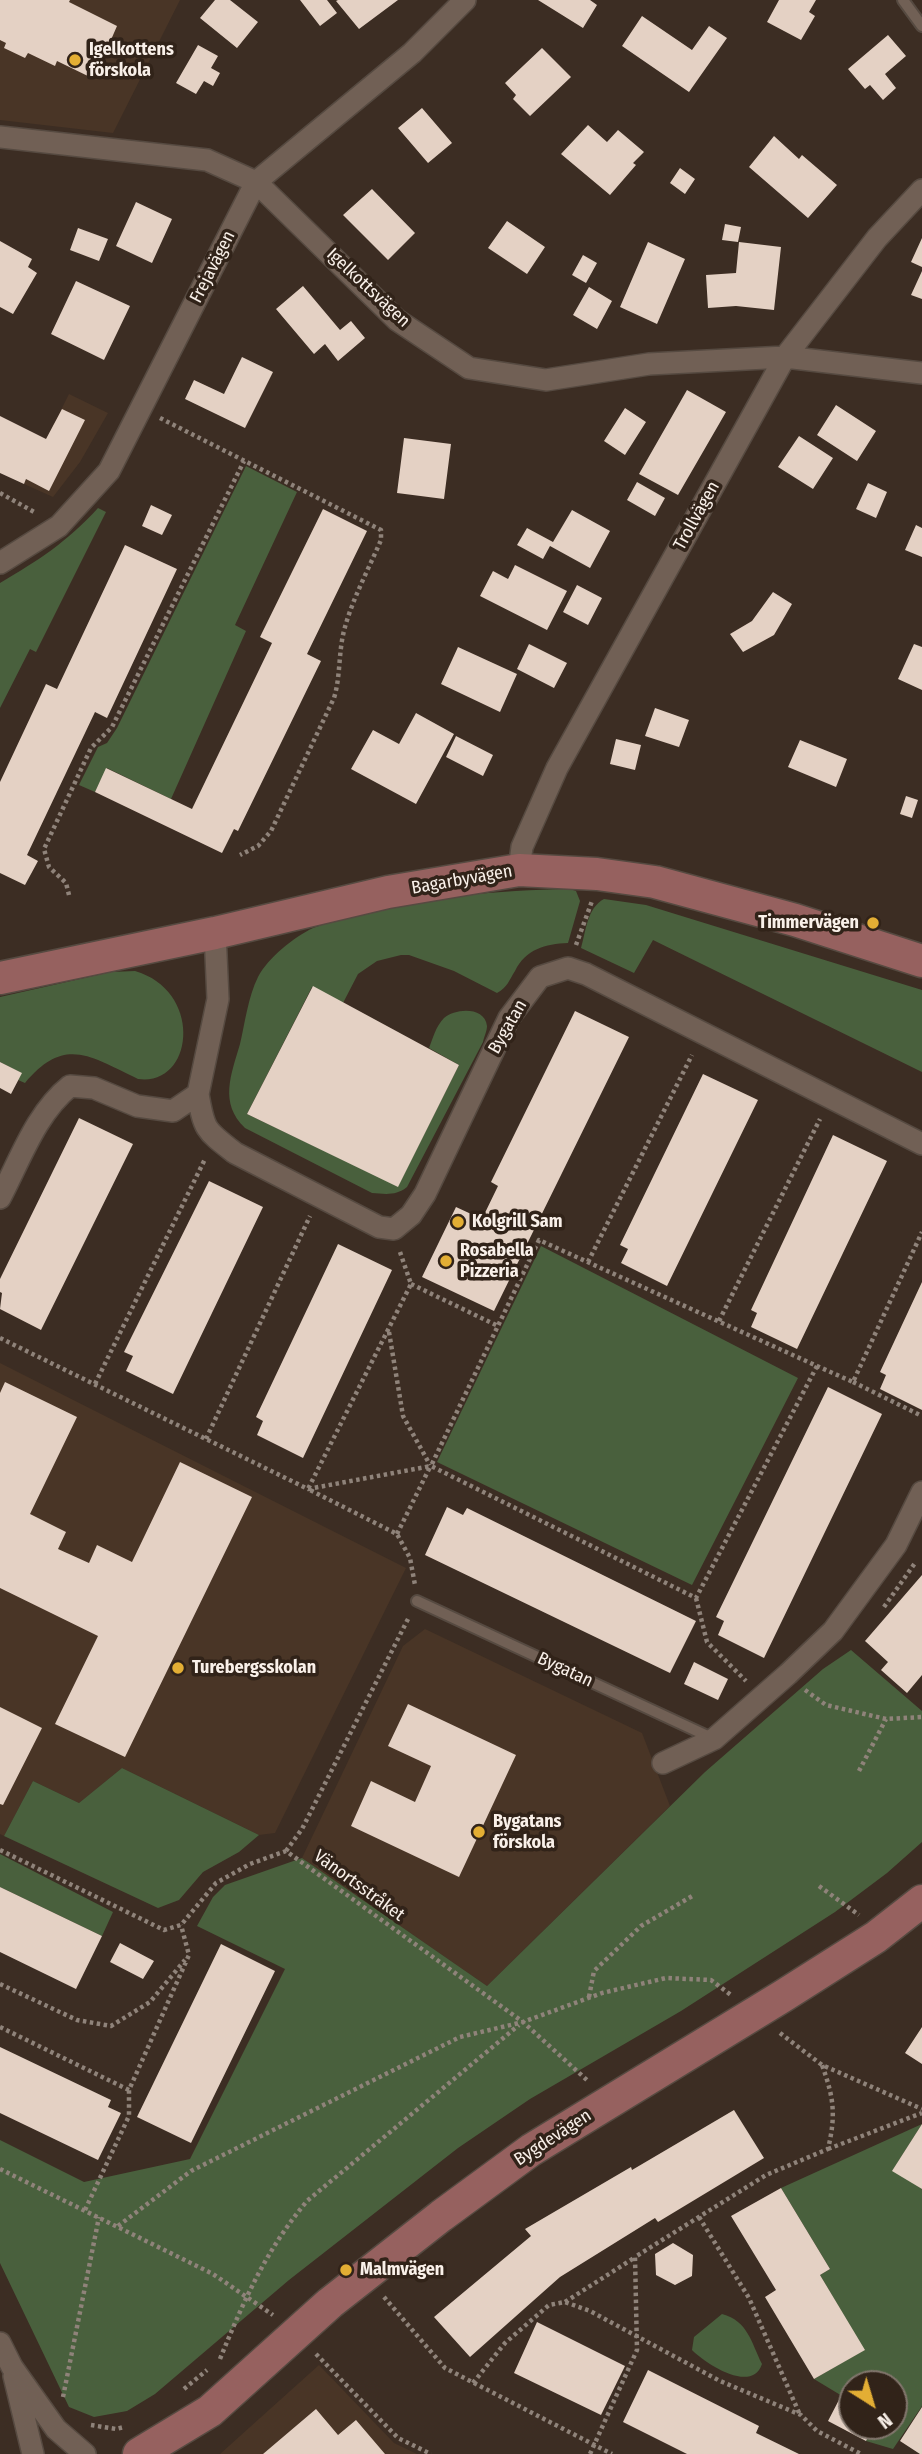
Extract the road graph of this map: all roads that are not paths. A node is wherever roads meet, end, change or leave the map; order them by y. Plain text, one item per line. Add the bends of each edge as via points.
1 (465, 0) edge
2 (903, 0) edge
3 (922, 26) edge
4 (0, 137) edge
5 (256, 182) junction
6 (922, 190) edge
7 (785, 358) junction
8 (922, 373) edge
9 (1, 562) edge
10 (519, 870) junction
11 (215, 933) junction
12 (922, 961) edge
13 (0, 978) edge
14 (198, 1094) junction
15 (922, 1144) edge
16 (0, 1198) edge
17 (922, 1492) edge
18 (417, 1601) road end
19 (714, 1738) junction
20 (663, 1763) dead end
21 (922, 1901) edge
22 (0, 2343) edge
23 (12, 2367) junction
24 (210, 2411) junction
25 (136, 2439) edge
26 (33, 2454) edge
27 (85, 2454) edge
28 (178, 2454) edge

1 - 5 street, Frejavägen via 412,53
2 - 3 lane
4 - 5 street, Igelkottsvägen via 207,160
5 - 7 street, Igelkottsvägen via 397,320 469,368 546,380 649,364
5 - 9 street, Frejavägen via 109,471 59,526
6 - 7 street, Trollvägen via 877,239
7 - 8 street, Igelkottsvägen
7 - 10 street, Trollvägen via 557,768 522,847
10 - 11 street, Bagarbyvägen via 388,892
10 - 12 street, Bagarbyvägen via 655,882
11 - 13 street, Bagarbyvägen
11 - 14 street via 218,999
14 - 15 street, Bygatan via 203,1124 235,1153 379,1227 394,1229 425,1194 509,1018 540,977 568,968
14 - 16 street via 173,1111 137,1106 94,1088 70,1086 54,1099
17 - 19 street via 896,1545 833,1631
18 - 19 lane, Bygatan
19 - 20 street
21 - 24 street, Bygdevägen via 807,1981 531,2150 295,2334
22 - 23 street
23 - 26 street
23 - 27 street via 56,2429
24 - 25 street, Bygdevägen
24 - 28 street, Bygdevägen

